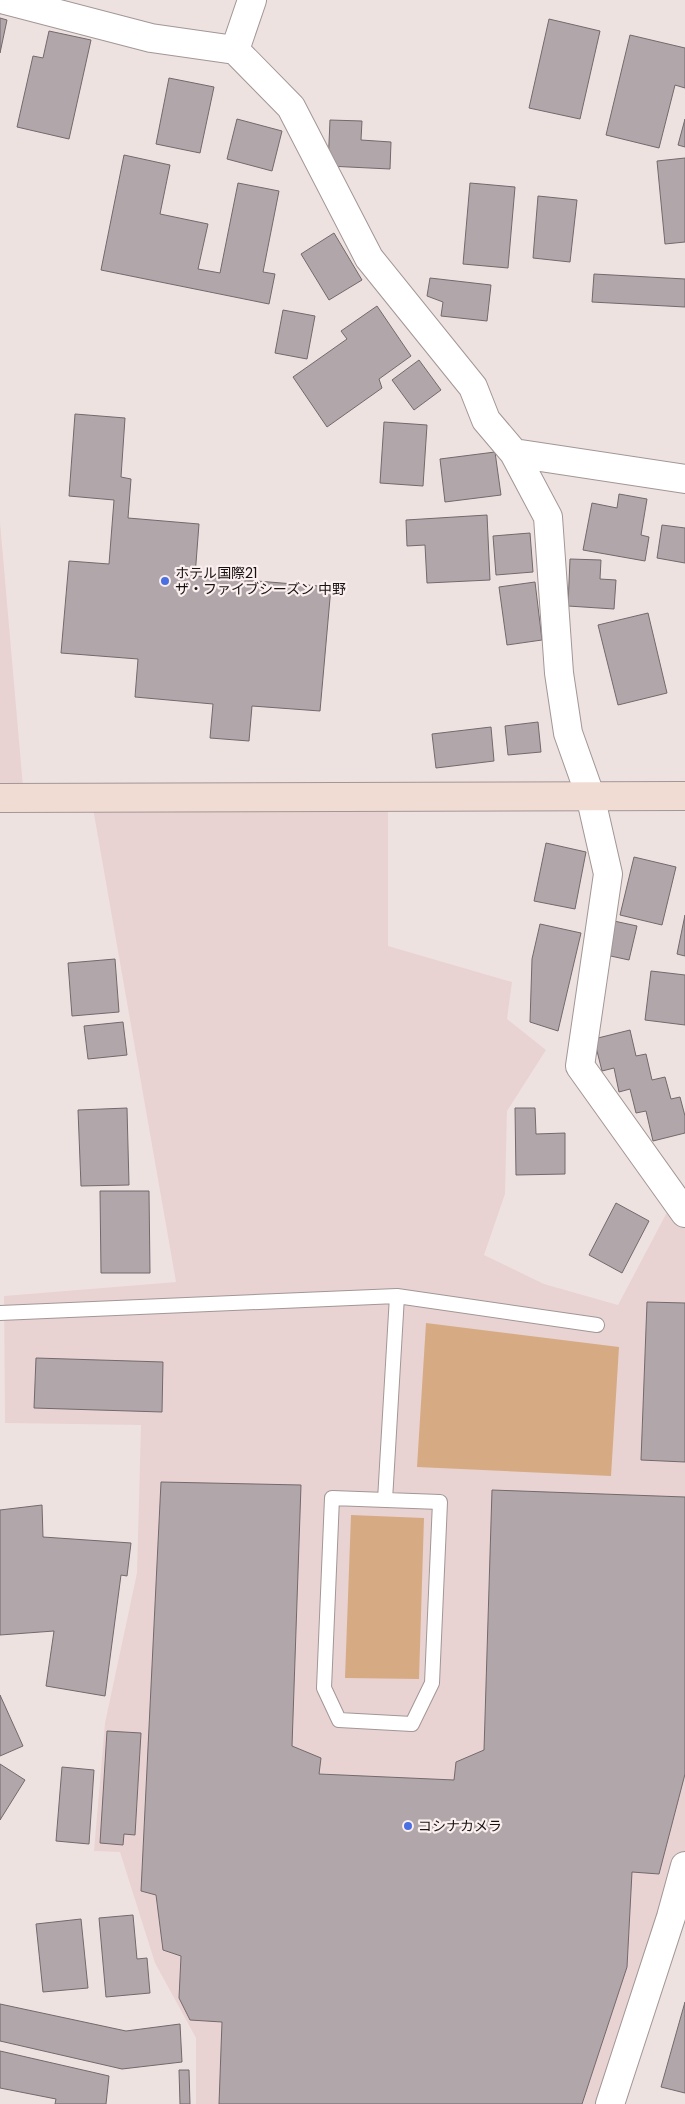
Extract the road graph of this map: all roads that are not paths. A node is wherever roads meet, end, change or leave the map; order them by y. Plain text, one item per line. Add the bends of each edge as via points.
1 (6, 0) edge
2 (252, 0) edge
3 (235, 50) junction
4 (514, 453) junction
5 (685, 479) edge
6 (590, 795) junction
7 (685, 796) edge
8 (0, 798) edge
9 (685, 1213) edge
10 (397, 1296) junction
11 (0, 1312) edge
12 (597, 1325) dead end
13 (385, 1500) junction
14 (685, 1866) edge
15 (610, 2104) edge

1 - 3 street via 151,38
2 - 3 street
3 - 4 street via 291,107 369,258 473,386 486,420
4 - 5 street
4 - 6 street via 548,517 559,673 568,733
6 - 7 street
6 - 8 street
6 - 9 street via 608,874 580,1066
10 - 11 lane
10 - 12 lane
10 - 13 lane
13 - 13 lane via 332,1498 324,1688 339,1720 412,1724 432,1683 440,1502
14 - 15 street

